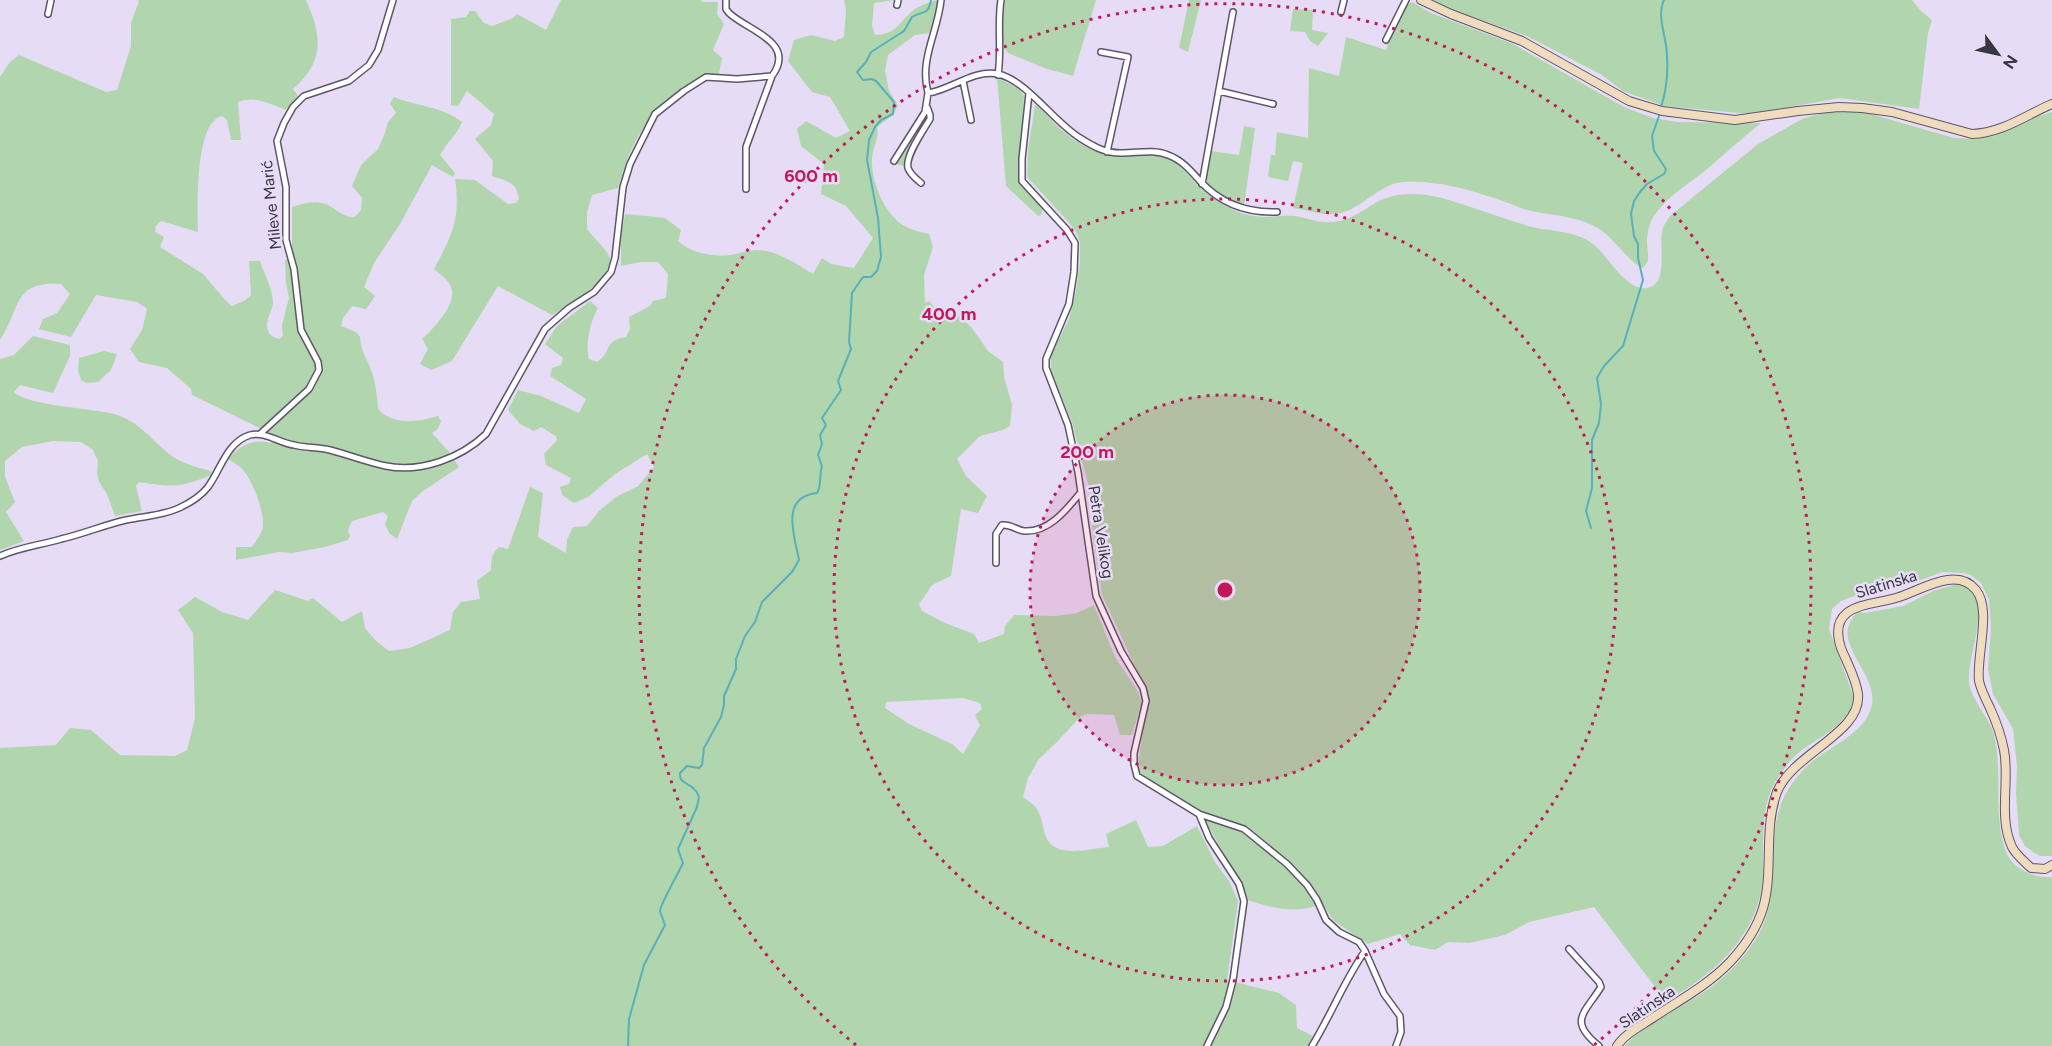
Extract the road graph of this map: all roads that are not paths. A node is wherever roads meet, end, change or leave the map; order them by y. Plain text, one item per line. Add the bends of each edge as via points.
1 (51, 0) edge
2 (393, 0) edge
3 (726, 0) edge
4 (941, 0) edge
5 (1001, 0) edge
6 (1344, 0) edge
7 (1406, 0) edge
8 (1421, 0) edge
9 (1233, 12) dead end
10 (1341, 12) dead end
11 (48, 14) dead end
12 (1386, 40) dead end
13 (1101, 52) dead end
14 (998, 75) junction
15 (772, 76) junction
16 (963, 81) junction
17 (1219, 91) junction
18 (928, 93) junction
19 (1029, 93) junction
20 (1273, 104) dead end
21 (2052, 104) edge
22 (927, 107) junction
23 (971, 120) dead end
24 (1107, 152) junction
25 (894, 161) dead end
26 (921, 183) dead end
27 (1202, 184) junction
28 (746, 189) dead end
29 (1278, 212) dead end
30 (260, 434) junction
31 (1081, 492) junction
32 (0, 556) edge
33 (996, 563) dead end
34 (1199, 814) junction
35 (2052, 865) edge
36 (1569, 949) dead end
37 (1365, 951) junction
38 (1207, 1046) edge
39 (1312, 1046) edge
40 (1395, 1046) edge
41 (1599, 1046) edge
42 (1617, 1046) edge

1 - 11 street
2 - 30 street, Mileve Marić via 378,50 369,65 348,81 304,96 293,107 277,141 286,187 286,240 294,269 301,330 319,370 309,389
3 - 15 street via 729,13 765,36 780,55 779,67
4 - 18 street via 925,64
5 - 14 street
6 - 10 street
7 - 12 street
8 - 21 street via 1522,41 1629,101 1659,110 1735,120 1839,107 1862,108 1985,134
9 - 17 street
13 - 24 street via 1128,57
14 - 16 street
14 - 19 street
15 - 28 street via 746,147
15 - 30 street via 706,77 655,114 623,187 611,272 594,292 545,329 486,434 477,443 444,460 406,468 383,466
16 - 18 street
16 - 23 street
17 - 20 street
17 - 27 street
18 - 22 street
19 - 24 street via 1067,130
19 - 31 street, Petra Velikog via 1022,181 1068,230 1075,243 1069,304 1046,359 1068,425
22 - 25 street
22 - 26 street via 930,120 908,164 909,171
24 - 27 street via 1164,153 1180,161
27 - 29 street via 1239,208
30 - 32 street via 250,435 230,449 210,485 178,508
31 - 33 street via 1064,512 1041,529 1022,531 1002,525 996,534
31 - 34 street, Petra Velikog via 1096,596 1146,701 1134,753 1137,776
34 - 37 street, Petra Velikog via 1244,829 1287,864 1307,885 1326,920 1339,933 1359,942
34 - 38 street via 1209,838 1239,884 1244,901 1233,980 1226,1007
35 - 42 street, Slatinska via 2031,868 2011,846 2006,824 2004,750 1979,681 1982,609 1975,588 1967,582 1946,580 1852,609 1839,627 1839,639 1858,693 1857,706 1848,723 1795,766 1778,790 1769,826 1763,908 1755,927 1729,962 1704,986 1629,1033
36 - 41 street via 1601,987 1586,1007 1581,1023 1584,1032
37 - 39 street
37 - 40 street via 1384,994 1400,1016 1401,1032

